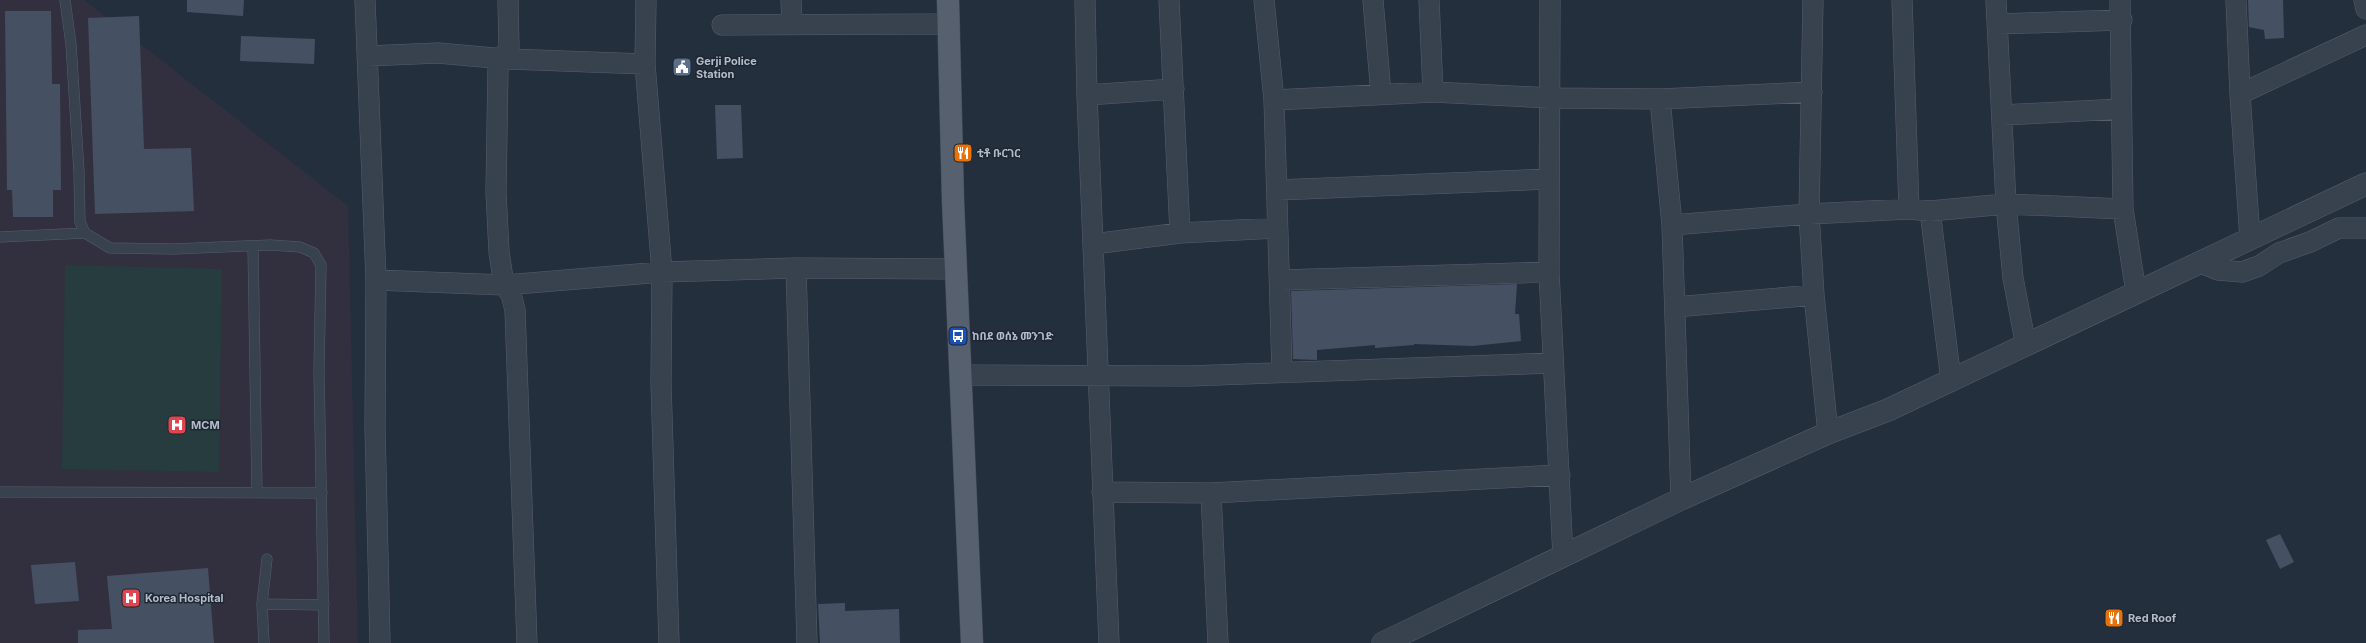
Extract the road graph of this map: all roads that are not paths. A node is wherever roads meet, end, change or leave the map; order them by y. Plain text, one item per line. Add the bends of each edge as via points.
1 (65, 0) edge
2 (366, 0) edge
3 (508, 0) edge
4 (646, 0) edge
5 (791, 0) edge
6 (948, 0) edge
7 (1085, 0) edge
8 (1169, 0) edge
9 (1264, 0) edge
10 (1373, 0) edge
11 (1429, 0) edge
12 (1550, 0) edge
13 (1813, 0) edge
14 (1902, 0) edge
15 (1996, 0) edge
16 (2120, 0) edge
17 (2236, 0) edge
18 (2364, 0) edge
19 (2366, 9) edge
20 (2122, 20) junction
21 (792, 24) junction
22 (950, 24) junction
23 (1997, 24) junction
24 (722, 25) dead end
25 (2366, 35) edge
26 (367, 56) junction
27 (505, 59) junction
28 (645, 64) junction
29 (1174, 89) junction
30 (1433, 92) junction
31 (1812, 92) junction
32 (1381, 94) junction
33 (2240, 94) junction
34 (1087, 95) junction
35 (1551, 98) junction
36 (1274, 100) junction
37 (1660, 100) junction
38 (2121, 109) junction
39 (2002, 115) junction
40 (1548, 179) junction
41 (2366, 184) edge
42 (1277, 190) junction
43 (2006, 204) junction
44 (1909, 209) junction
45 (2122, 209) junction
46 (1930, 211) junction
47 (1809, 214) junction
48 (1672, 225) junction
49 (1277, 228) junction
50 (2366, 228) edge
51 (1180, 233) junction
52 (85, 234) junction
53 (0, 237) edge
54 (2250, 239) junction
55 (1093, 244) junction
56 (253, 246) junction
57 (2201, 263) junction
58 (796, 268) junction
59 (956, 269) junction
60 (662, 272) junction
61 (1549, 272) junction
62 (376, 280) junction
63 (1280, 280) junction
64 (504, 285) junction
65 (2136, 292) junction
66 (1814, 295) junction
67 (1674, 307) junction
68 (2026, 346) junction
69 (1553, 363) junction
70 (1282, 372) junction
71 (960, 375) junction
72 (1098, 377) junction
73 (1951, 380) junction
74 (1828, 433) junction
75 (1560, 475) junction
76 (0, 492) edge
77 (1102, 492) junction
78 (257, 493) junction
79 (322, 493) junction
80 (1211, 494) junction
81 (1681, 499) junction
82 (1563, 557) junction
83 (267, 559) dead end
84 (262, 604) junction
85 (324, 606) junction
86 (264, 643) edge
87 (324, 643) edge
88 (380, 643) edge
89 (527, 643) edge
90 (669, 643) edge
91 (806, 643) edge
92 (972, 643) edge
93 (1109, 643) edge
94 (1218, 643) edge
95 (1383, 643) edge

1 - 52 lane via 72,52 80,222
2 - 26 street
3 - 27 street via 509,47
4 - 28 street
5 - 21 street
6 - 22 main road
7 - 34 street
8 - 29 street
9 - 36 street
10 - 32 street
11 - 30 street
12 - 35 street
13 - 31 street
14 - 44 street
15 - 23 street
16 - 20 street
17 - 33 street
18 - 19 street
20 - 23 street
20 - 38 street
21 - 22 street
21 - 24 street
22 - 59 main road
23 - 39 street
25 - 33 street
26 - 27 street via 438,53
26 - 62 street
27 - 28 street
27 - 64 street via 498,68 496,120 496,192 499,252
28 - 60 street
29 - 34 street
29 - 51 street
30 - 32 street
30 - 35 street
31 - 37 street
31 - 47 street
32 - 36 street
33 - 54 street
34 - 55 street
35 - 37 street
35 - 40 street
36 - 42 street
37 - 48 street
38 - 39 street
38 - 45 street
39 - 43 street
40 - 42 street
40 - 61 street
41 - 54 street
42 - 49 street
43 - 45 street
43 - 46 street
43 - 68 street via 2012,278
44 - 46 street
44 - 47 street
45 - 65 street
46 - 73 street
47 - 48 street
47 - 66 street
48 - 67 street
49 - 51 street
49 - 63 street
50 - 57 street via 2339,228 2279,253 2259,266 2242,272 2218,270
51 - 55 street
52 - 53 lane
52 - 56 lane via 110,248
54 - 57 street
55 - 72 street
56 - 78 lane
56 - 79 lane via 300,248 314,253 321,265 319,310
57 - 65 street
58 - 59 street
58 - 60 street
58 - 91 street
59 - 71 main road
60 - 64 street
60 - 90 street via 661,383
61 - 63 street
61 - 69 street
62 - 64 street
62 - 88 street via 376,551
63 - 70 street
64 - 89 street via 511,294 515,310
65 - 68 street
66 - 67 street
66 - 74 street
67 - 81 street
68 - 73 street
69 - 70 street
69 - 75 street
70 - 72 street
71 - 72 street
71 - 92 main road
72 - 77 street
73 - 74 street via 1888,410
74 - 81 street
75 - 80 street
75 - 82 street
76 - 78 lane
77 - 80 street
77 - 93 street
78 - 79 lane
79 - 85 lane
80 - 94 street
81 - 82 street
82 - 95 street
83 - 84 lane
84 - 85 lane
84 - 86 lane
85 - 87 lane

